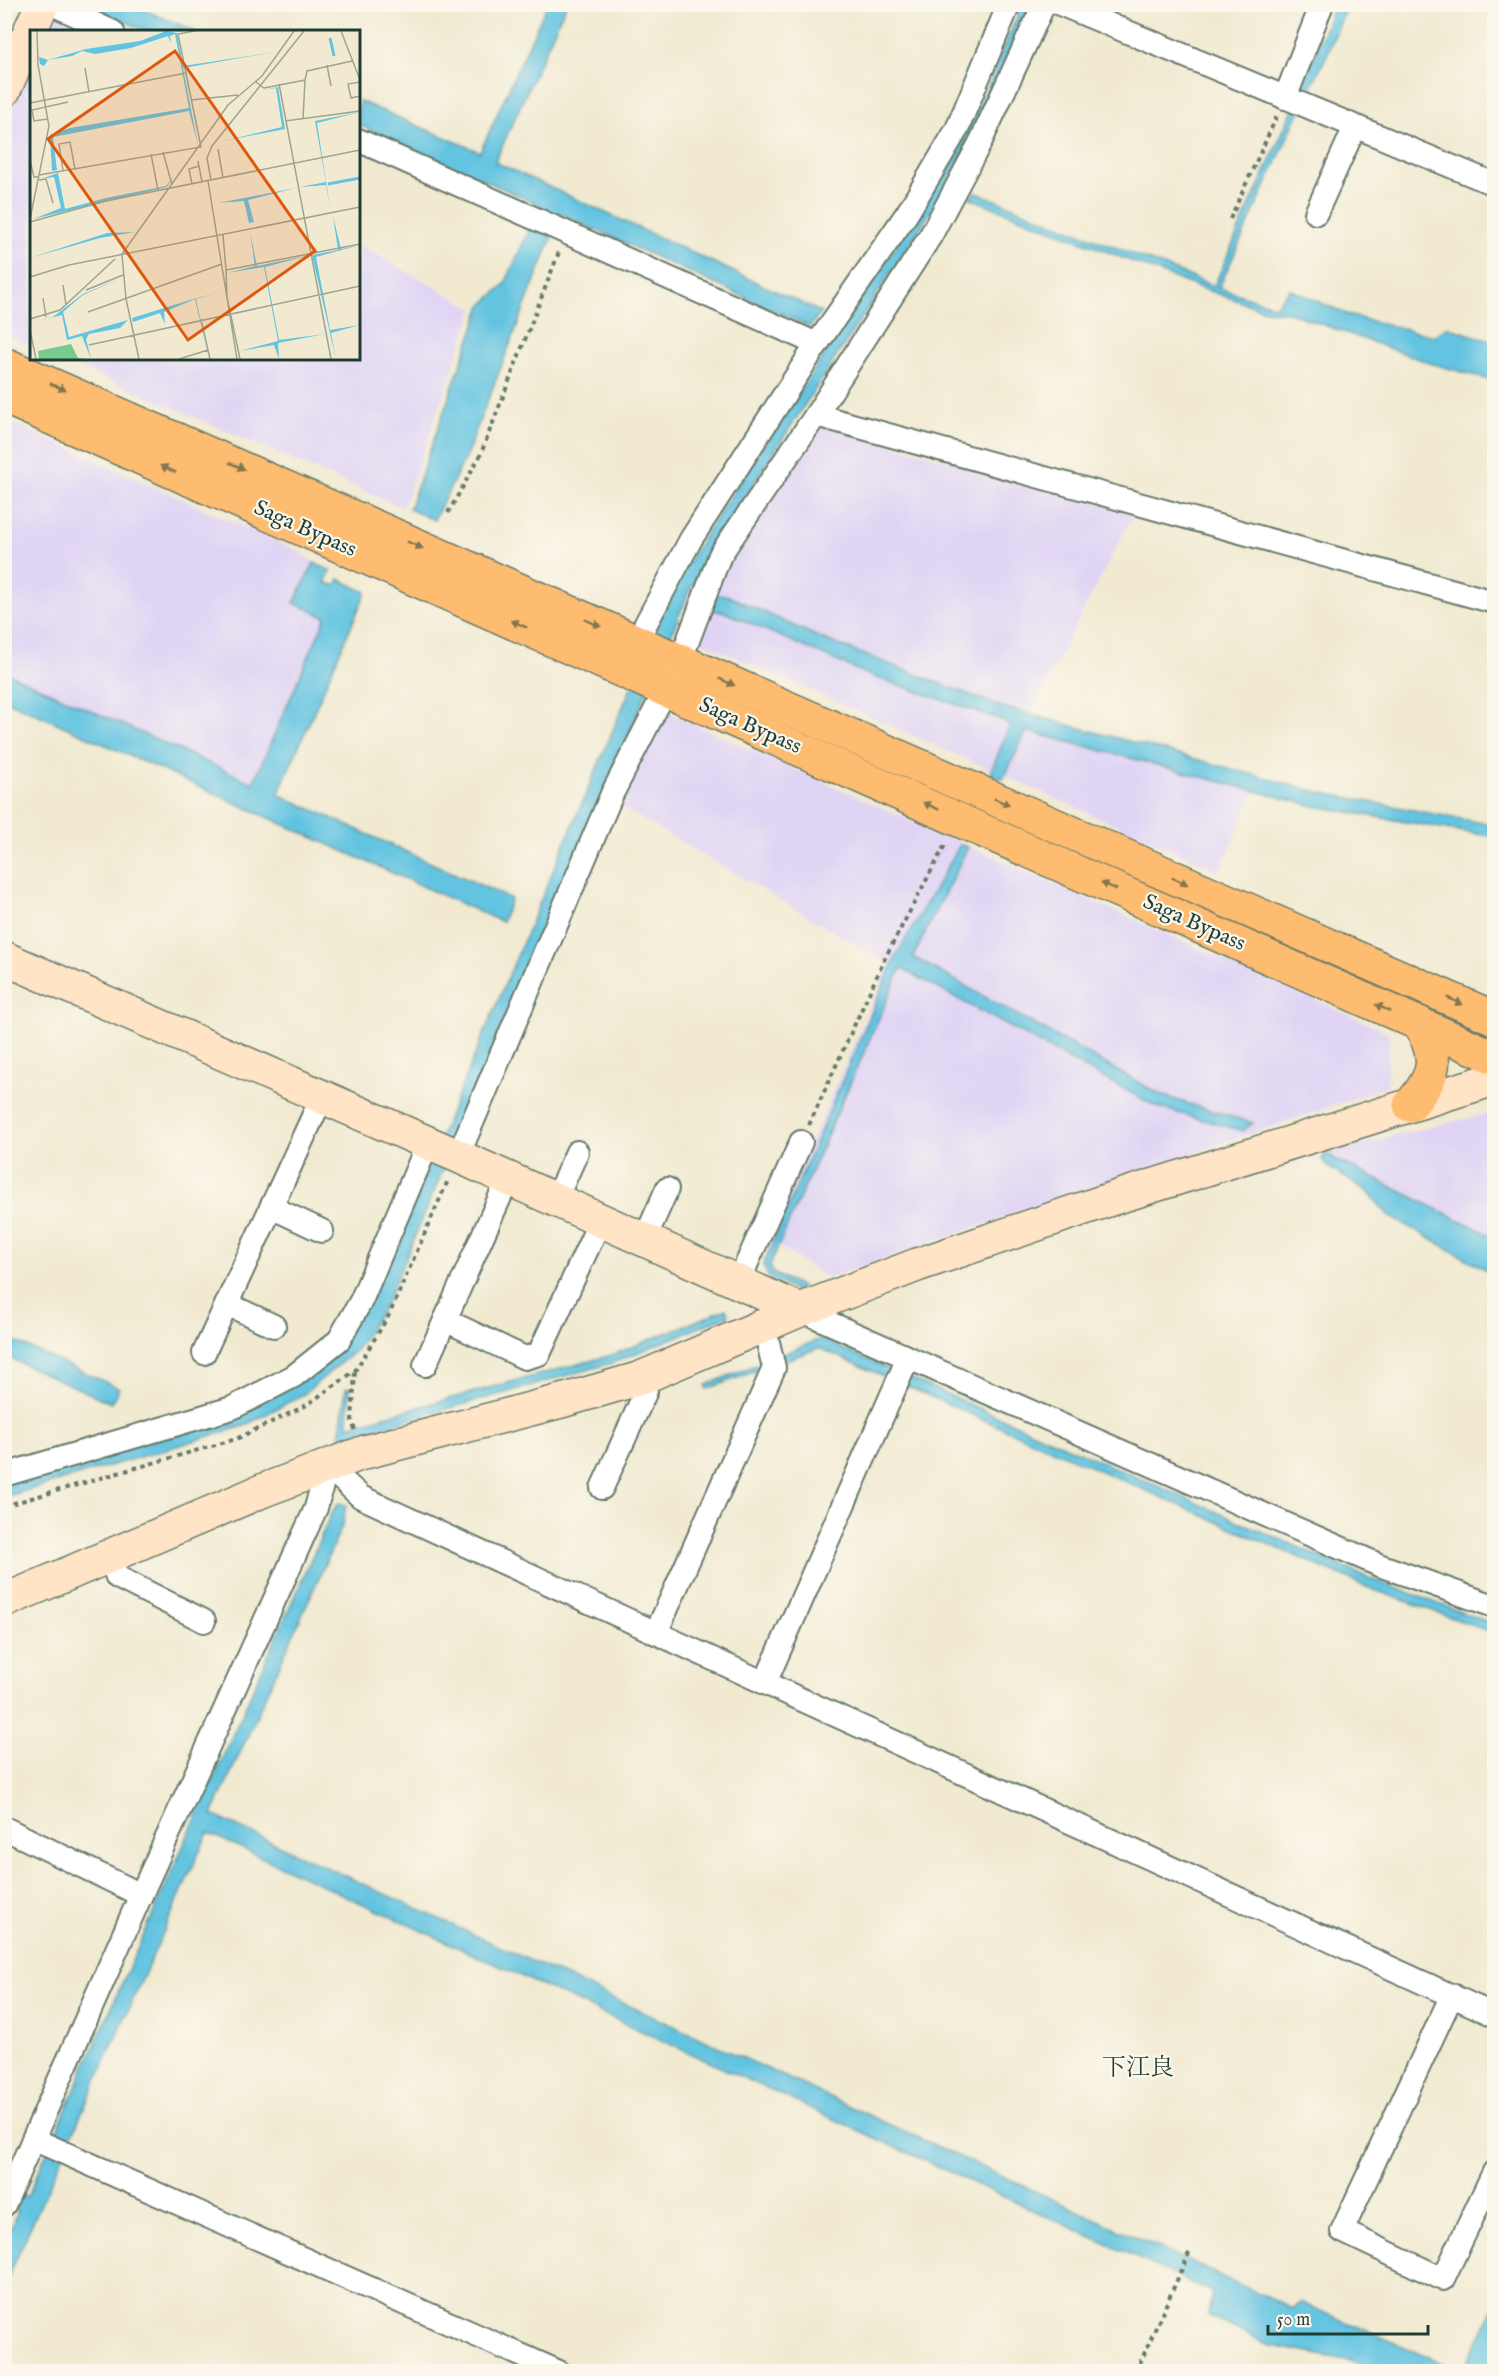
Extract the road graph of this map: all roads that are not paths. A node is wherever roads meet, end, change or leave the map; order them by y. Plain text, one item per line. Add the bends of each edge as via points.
1 (42, 4) edge
2 (52, 4) edge
3 (1009, 4) edge
4 (1044, 4) edge
5 (1060, 4) edge
6 (1322, 4) edge
7 (31, 30) edge
8 (109, 30) edge
9 (30, 31) edge
10 (4, 90) edge
11 (1285, 98) junction
12 (1355, 127) junction
13 (360, 141) edge
14 (1494, 184) edge
15 (1316, 213) dead end
16 (817, 344) junction
17 (4, 364) edge
18 (4, 397) edge
19 (816, 415) junction
20 (1494, 602) edge
21 (636, 653) junction
22 (671, 674) junction
23 (4, 958) edge
24 (1494, 1018) edge
25 (1419, 1023) junction
26 (1494, 1057) edge
27 (1494, 1079) edge
28 (322, 1097) junction
29 (1410, 1105) junction
30 (801, 1142) road end
31 (428, 1143) junction
32 (577, 1152) dead end
33 (458, 1156) junction
34 (508, 1179) junction
35 (668, 1189) dead end
36 (555, 1201) junction
37 (272, 1207) junction
38 (600, 1221) junction
39 (322, 1231) dead end
40 (644, 1240) junction
41 (738, 1283) junction
42 (227, 1304) junction
43 (800, 1310) junction
44 (445, 1320) junction
45 (274, 1326) dead end
46 (769, 1347) junction
47 (204, 1353) dead end
48 (908, 1358) junction
49 (424, 1365) dead end
50 (641, 1378) junction
51 (327, 1466) junction
52 (4, 1475) edge
53 (602, 1488) dead end
54 (110, 1557) junction
55 (4, 1601) edge
56 (1494, 1606) edge
57 (204, 1621) dead end
58 (656, 1633) junction
59 (765, 1683) junction
60 (4, 1828) edge
61 (141, 1895) junction
62 (1452, 1995) junction
63 (1494, 2014) edge
64 (33, 2139) junction
65 (1494, 2172) edge
66 (4, 2205) edge
67 (559, 2372) edge

1 - 7 street
2 - 8 street
3 - 16 street via 957,129 908,212
4 - 19 street via 980,143 931,235
5 - 11 street
6 - 11 street
9 - 10 street
11 - 12 street
12 - 14 street
12 - 15 street
13 - 16 street
16 - 21 street via 691,539
17 -> 21 highway, Saga Bypass
21 -> 18 highway, Saga Bypass
19 - 20 street
19 - 22 street via 720,555
21 - 22 highway, Saga Bypass
22 -> 24 highway, Saga Bypass
25 -> 22 highway, Saga Bypass via 959,819
22 - 33 street via 612,794
23 - 28 street
25 - 26 highway, Saga Bypass
25 - 29 highway via 1429,1041 1434,1065 1424,1089
27 - 29 street
28 - 31 street
28 - 37 street
29 - 43 street via 1117,1197 917,1265
30 - 41 street
31 - 33 street
31 - 52 street via 361,1301 339,1340 294,1376 232,1408
32 - 36 street
33 - 34 street
34 - 36 street
34 - 44 street
35 - 40 street
36 - 38 street
37 - 39 street
37 - 42 street
38 - 40 street
38 - 44 street via 539,1354 525,1358
40 - 41 street
41 - 43 street
42 - 45 street
42 - 47 street
43 - 46 street
43 - 48 street
44 - 49 street
46 - 50 street
46 - 58 street
48 - 56 street via 1379,1564
48 - 59 street
50 - 51 street via 365,1452
50 - 53 street via 646,1391
51 - 54 street
51 - 58 street via 361,1497
51 - 61 street via 316,1508
54 - 55 street
54 - 57 street via 117,1576
58 - 59 street
59 - 62 street
60 - 61 street
61 - 64 street
62 - 63 street
62 - 65 street via 1342,2231 1443,2278
64 - 66 street
64 - 67 street

